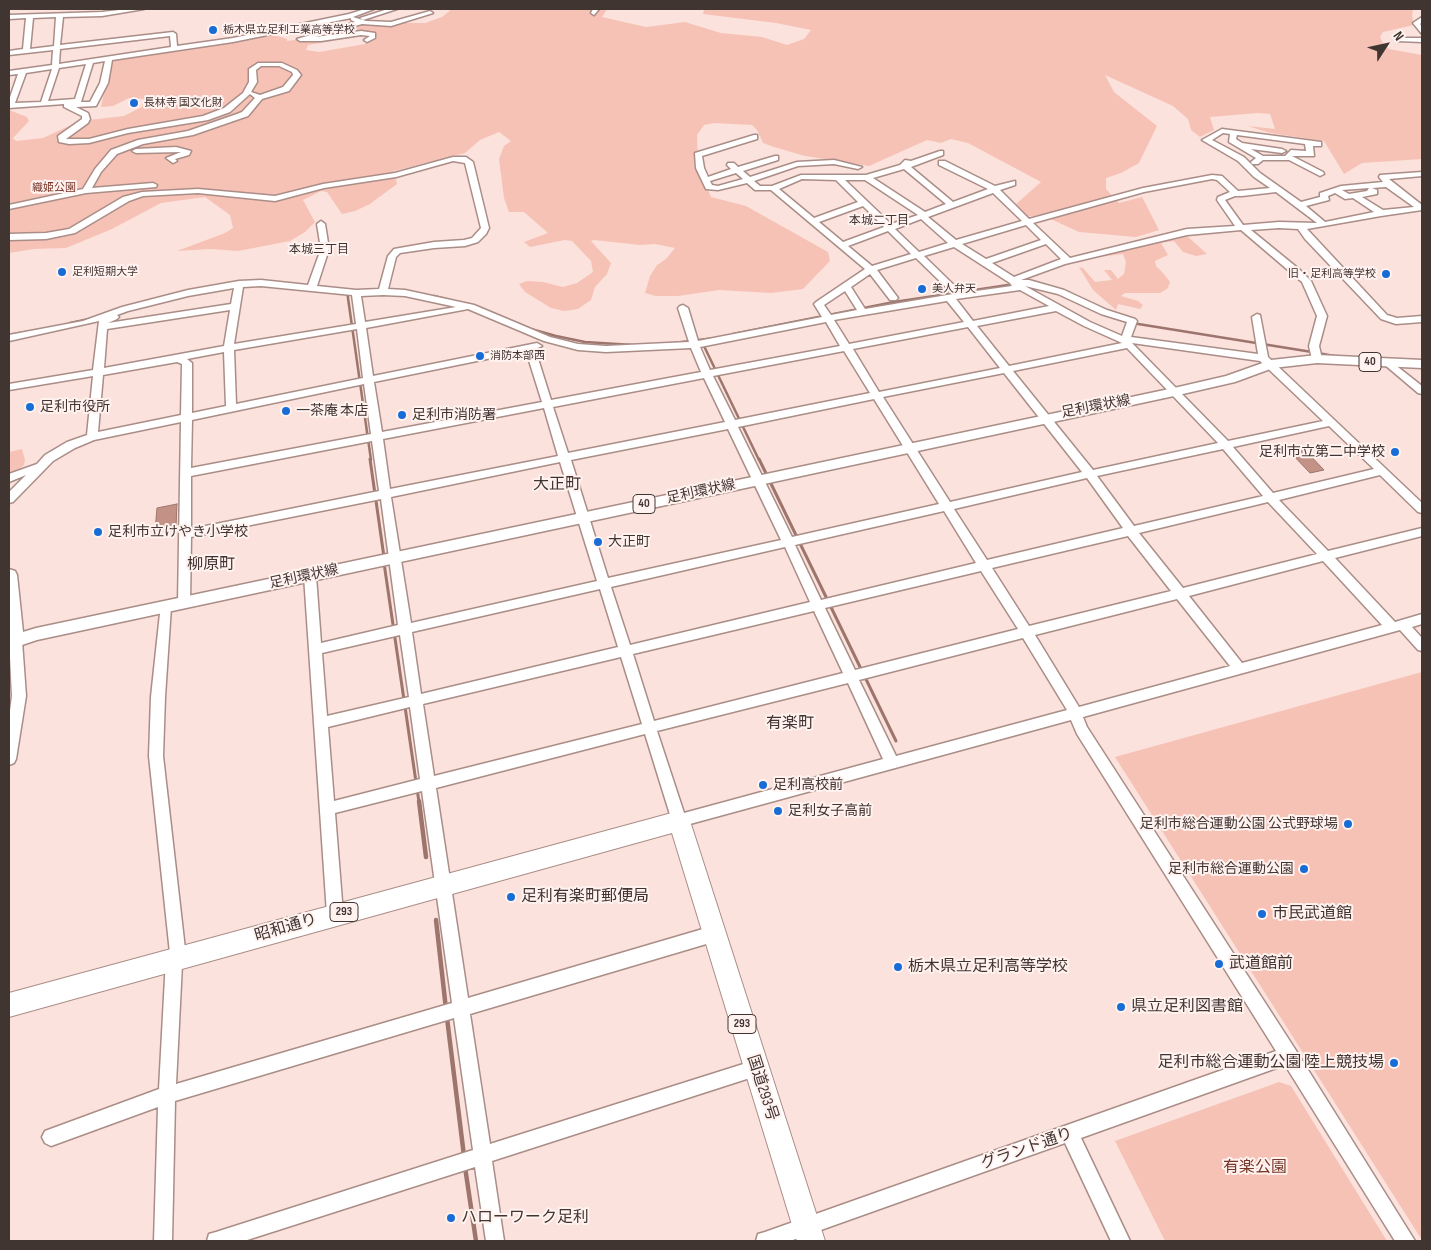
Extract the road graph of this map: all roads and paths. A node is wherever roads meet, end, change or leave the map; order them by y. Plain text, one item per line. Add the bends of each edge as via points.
1 (141, 9) edge
2 (371, 9) edge
3 (394, 9) edge
4 (430, 13) dead end
5 (60, 14) junction
6 (30, 16) junction
7 (350, 16) junction
8 (9, 17) edge
9 (1422, 20) edge
10 (358, 22) junction
11 (1422, 32) edge
12 (245, 37) junction
13 (277, 39) dead end
14 (122, 40) junction
15 (367, 40) dead end
16 (1400, 40) dead end
17 (1422, 40) edge
18 (93, 43) junction
19 (56, 47) junction
20 (174, 48) junction
21 (26, 51) junction
22 (9, 53) edge
23 (118, 57) junction
24 (109, 58) junction
25 (89, 61) junction
26 (55, 66) junction
27 (23, 71) junction
28 (9, 73) edge
29 (246, 94) junction
30 (260, 98) junction
31 (44, 103) junction
32 (67, 105) junction
33 (11, 112) edge
34 (1233, 135) junction
35 (754, 137) dead end
36 (1308, 143) junction
37 (1280, 144) dead end
38 (1318, 144) dead end
39 (1240, 145) junction
40 (939, 149) dead end
41 (767, 152) dead end
42 (1289, 154) junction
43 (775, 158) junction
44 (1261, 158) junction
45 (173, 161) dead end
46 (942, 163) dead end
47 (904, 165) junction
48 (1248, 165) junction
49 (787, 166) junction
50 (858, 167) dead end
51 (734, 168) junction
52 (1320, 174) dead end
53 (1422, 174) edge
54 (801, 176) junction
55 (867, 177) junction
56 (838, 178) junction
57 (93, 180) junction
58 (706, 180) junction
59 (749, 180) junction
60 (1012, 182) dead end
61 (1388, 184) junction
62 (1363, 186) junction
63 (773, 188) junction
64 (994, 189) junction
65 (1279, 189) junction
66 (1336, 190) junction
67 (86, 191) junction
68 (213, 192) junction
69 (1234, 193) junction
70 (1356, 196) junction
71 (864, 203) junction
72 (952, 205) junction
73 (1300, 205) junction
74 (9, 207) edge
75 (1422, 208) edge
76 (1381, 213) junction
77 (923, 215) junction
78 (814, 222) junction
79 (1026, 222) junction
80 (321, 224) dead end
81 (1324, 225) junction
82 (1300, 226) junction
83 (1241, 227) junction
84 (890, 228) junction
85 (9, 237) edge
86 (1046, 241) junction
87 (954, 242) junction
88 (843, 245) junction
89 (917, 254) junction
90 (1068, 261) junction
91 (984, 263) junction
92 (871, 269) junction
93 (238, 284) junction
94 (1015, 284) junction
95 (846, 286) junction
96 (311, 289) junction
97 (383, 292) junction
98 (356, 293) junction
99 (959, 296) junction
100 (893, 298) dead end
101 (140, 305) junction
102 (1089, 305) junction
103 (235, 306) junction
104 (471, 307) junction
105 (683, 308) dead end
106 (1055, 308) junction
107 (863, 312) junction
108 (1074, 317) junction
109 (1257, 317) dead end
110 (827, 318) junction
111 (1422, 318) edge
112 (970, 324) junction
113 (361, 325) junction
114 (103, 327) junction
115 (9, 338) edge
116 (548, 339) junction
117 (1126, 343) junction
118 (694, 345) junction
119 (229, 348) junction
120 (846, 348) junction
121 (530, 349) junction
122 (1316, 354) junction
123 (178, 359) junction
124 (1267, 361) junction
125 (1389, 362) junction
126 (1422, 364) edge
127 (1008, 369) junction
128 (97, 373) junction
129 (706, 374) junction
130 (369, 381) junction
131 (9, 387) edge
132 (1422, 391) edge
133 (1174, 392) junction
134 (876, 396) junction
135 (548, 405) junction
136 (231, 408) junction
137 (188, 417) junction
138 (1046, 417) junction
139 (1332, 422) junction
140 (730, 424) junction
141 (92, 437) junction
142 (378, 437) junction
143 (1226, 445) junction
144 (909, 447) junction
145 (565, 458) junction
146 (44, 463) junction
147 (1382, 471) junction
148 (186, 473) junction
149 (1090, 474) junction
150 (9, 478) edge
151 (757, 480) junction
152 (386, 494) junction
153 (1271, 498) junction
154 (9, 499) edge
155 (947, 506) junction
156 (1422, 509) edge
157 (583, 517) junction
158 (1131, 531) junction
159 (1422, 532) edge
160 (185, 534) junction
161 (788, 542) junction
162 (1325, 556) junction
163 (394, 558) junction
164 (984, 566) junction
165 (9, 575) edge
166 (310, 576) junction
167 (606, 584) junction
168 (1180, 593) junction
169 (184, 603) junction
170 (818, 606) junction
171 (165, 607) junction
172 (1422, 619) edge
173 (1397, 626) junction
174 (405, 628) junction
175 (1026, 632) junction
176 (12, 643) edge
177 (1422, 646) edge
178 (316, 649) junction
179 (626, 651) junction
180 (1239, 668) junction
181 (851, 677) junction
182 (415, 701) junction
183 (1074, 713) junction
184 (321, 723) junction
185 (650, 726) junction
186 (9, 759) edge
187 (892, 763) junction
188 (427, 783) junction
189 (327, 809) junction
190 (679, 821) junction
191 (443, 886) junction
192 (335, 914) junction
193 (713, 934) junction
194 (176, 959) junction
195 (9, 1005) edge
196 (462, 1008) junction
197 (1289, 1055) junction
198 (756, 1068) junction
199 (167, 1095) junction
200 (1070, 1134) junction
201 (51, 1137) dead end
202 (483, 1156) junction
203 (808, 1234) edge
204 (163, 1241) edge
205 (216, 1241) edge
206 (495, 1241) edge
207 (765, 1241) edge
208 (1121, 1241) edge
209 (1406, 1241) edge

1 - 5 street
2 - 7 street
3 - 10 street
4 - 10 street via 391,24
5 - 6 street
5 - 19 street
6 - 8 street
6 - 21 street
7 - 10 street
7 - 12 street
9 - 11 street via 1416,23
10 - 15 street via 300,39 373,34
12 - 13 street
12 - 20 street
14 - 18 street
14 - 20 street via 173,34
14 - 23 street
16 - 17 street
18 - 19 street
18 - 25 street
19 - 21 street
19 - 26 street
20 - 23 street
21 - 22 street
23 - 24 street
24 - 25 street
24 - 32 street via 104,83 93,104
25 - 26 street
25 - 31 street via 78,102
26 - 27 street
26 - 31 street
27 - 28 street
27 - 31 street via 10,106
29 - 30 street
29 - 30 street via 253,82 252,69 256,66 280,64 295,71 297,75 286,89
29 - 32 street via 216,115 78,142 62,140 62,136 86,119 85,115
30 - 57 street via 245,114 227,122 120,148 108,156
32 - 33 street
34 - 36 street
34 - 37 street
34 - 39 street via 1232,140
34 - 48 street via 1222,131 1206,140
35 - 58 street via 698,155
36 - 38 street
36 - 42 street via 1311,154
39 - 42 street
39 - 44 street
40 - 47 street
41 - 43 street
42 - 44 street
42 - 52 street
43 - 49 street
43 - 51 street
44 - 48 street
45 - 57 street via 170,158 185,154 186,150 137,151 118,158
46 - 64 street
47 - 55 street
47 - 72 street
48 - 65 street
49 - 50 street via 834,162
49 - 54 street
49 - 59 street
51 - 58 street
51 - 59 street
53 - 61 street via 1383,177
54 - 56 street
54 - 63 street
55 - 56 street
55 - 77 street
56 - 71 street
57 - 67 street
58 - 59 street via 710,187 718,188
59 - 63 street via 758,188
60 - 64 street
61 - 62 street
61 - 75 street
62 - 66 street
62 - 70 street via 1374,192
63 - 78 street
64 - 72 street
64 - 79 street
65 - 69 street
65 - 73 street
66 - 70 street via 1348,197
66 - 73 street via 1323,195 1326,198
67 - 68 street via 179,185 202,186
67 - 74 street
68 - 85 street via 142,194 126,199 72,232
68 - 97 street via 275,199 323,186 396,175 454,158 466,159 485,228 482,234 465,244 398,251 392,256
69 - 79 street via 1219,178 1212,176 1143,190
69 - 83 street via 1221,200
70 - 76 street
71 - 78 street
71 - 84 street
72 - 77 street
73 - 81 street
75 - 76 street
76 - 81 street
77 - 84 street
77 - 87 street
78 - 88 street
79 - 86 street
79 - 87 street
80 - 96 street via 325,249
81 - 82 street
82 - 83 street
82 - 111 street via 1384,317 1396,321
83 - 90 street via 1164,237
83 - 122 street via 1306,281 1322,316 1314,346
84 - 88 street
84 - 89 street
86 - 90 street
86 - 91 street
87 - 89 street
87 - 91 street
88 - 92 street
89 - 92 street
89 - 99 street
90 - 94 street via 1022,276
91 - 94 street
92 - 95 street
92 - 100 street
93 - 96 street via 261,283
93 - 101 street
93 - 103 street
94 - 99 street
94 - 102 street via 1029,283 1061,292
94 - 106 street
95 - 107 street
95 - 110 street via 819,304
96 - 98 street
97 - 98 street
97 - 104 street via 405,293
98 - 113 street
99 - 107 street
99 - 112 street
101 - 114 street via 103,322
101 - 115 street via 85,323
102 - 108 street
102 - 117 street via 1132,321
103 - 114 street
103 - 119 street
104 - 113 street
104 - 116 street
105 - 118 street
106 - 108 street
106 - 112 street
107 - 110 street
108 - 117 street
109 - 124 street
110 - 118 street
110 - 120 street
112 - 120 street
112 - 127 street
113 - 119 street
113 - 130 street
114 - 128 street
116 - 118 street via 578,347 606,349
116 - 121 street
117 - 124 street via 1132,340 1163,343
117 - 127 street
117 - 133 street
118 - 129 street
119 - 123 street
119 - 136 street
120 - 129 street
120 - 134 street
121 - 130 street
121 - 135 street
122 - 124 main road, 足利環状線 / 40
122 - 125 main road, 足利環状線 / 40
123 - 128 street
123 - 137 street via 187,363
124 - 133 main road, 足利環状線 / 40 via 1230,379
124 - 139 street
125 - 126 main road, 足利環状線 / 40
125 - 132 street
127 - 134 street
127 - 138 street
128 - 131 street
128 - 141 street
129 - 135 street
129 - 140 street
130 - 136 street
130 - 142 street
133 - 138 main road, 足利環状線 / 40
133 - 143 street
134 - 140 street
134 - 144 street
135 - 142 street
135 - 145 street
136 - 137 street
137 - 141 street
137 - 148 street
138 - 144 main road, 足利環状線 / 40
138 - 149 street
139 - 143 street
139 - 147 street
140 - 145 street
140 - 151 street
141 - 146 street via 64,448
142 - 148 street
142 - 152 street
143 - 149 street
143 - 153 street
144 - 151 main road, 足利環状線 / 40
144 - 155 street
145 - 152 street
145 - 157 street
146 - 150 street
146 - 154 street
147 - 153 street
147 - 156 street
148 - 160 street
149 - 155 street
149 - 158 street
151 - 157 main road, 足利環状線 / 40
151 - 161 street
152 - 160 street
152 - 163 street
153 - 158 street
153 - 162 street
155 - 161 street
155 - 164 street
157 - 163 main road, 足利環状線 / 40
157 - 167 street
158 - 164 street
158 - 168 street
159 - 162 street
160 - 169 street
161 - 167 street
161 - 170 street
162 - 168 street
162 - 173 street
163 - 166 main road, 足利環状線 / 40
163 - 174 street
164 - 170 street
164 - 175 street
165 - 176 main road
166 - 169 main road, 足利環状線 / 40
166 - 178 street
167 - 174 street
167 - 179 street
168 - 175 street
168 - 180 street
169 - 171 main road, 足利環状線 / 40
170 - 179 street
170 - 181 street
171 - 176 main road, 足利環状線 / 40 via 36,634
171 - 194 street via 156,756
172 - 173 street
173 - 177 street
173 - 180 street
174 - 178 street
174 - 182 street
175 - 181 street
175 - 183 street
176 - 186 street via 18,707
178 - 184 street
179 - 182 street
179 - 185 street
180 - 183 street
181 - 185 street
181 - 187 street
182 - 184 street
182 - 188 street
183 - 187 street
183 - 197 street via 1108,772
184 - 189 street
185 - 188 street
185 - 190 street
187 - 190 street
188 - 189 street
188 - 191 street
189 - 192 street
190 - 191 highway, 昭和通り / 293
190 - 193 highway, 国道293号 / 293
191 - 192 highway, 昭和通り / 293
191 - 196 street
192 - 194 highway, 昭和通り / 293
193 - 196 street
193 - 198 highway, 国道293号 / 293
194 - 195 highway, 昭和通り / 293
194 - 199 street
196 - 199 street
196 - 202 street
197 - 200 street, グランド通り
197 - 209 street
198 - 202 street
198 - 203 highway, 国道293号 / 293
199 - 201 street
199 - 204 street
200 - 203 street, グランド通り
200 - 208 street
202 - 205 street
202 - 206 street
203 - 207 street, グランド通り

